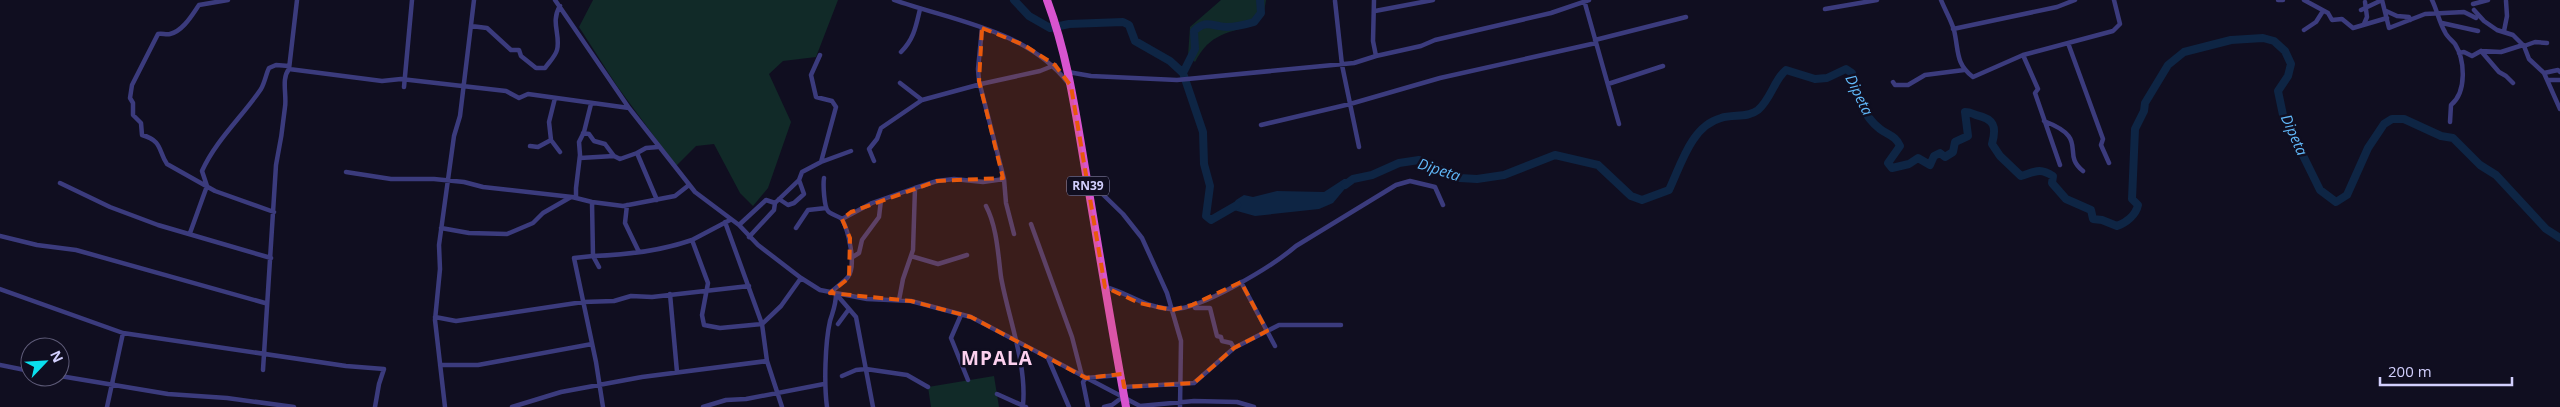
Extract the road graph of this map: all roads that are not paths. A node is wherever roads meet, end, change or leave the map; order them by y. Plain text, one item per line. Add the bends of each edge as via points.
1 (228, 0) edge
2 (297, 0) edge
3 (412, 0) edge
4 (474, 0) edge
5 (555, 0) edge
6 (894, 0) edge
7 (1047, 0) edge
8 (1374, 0) edge
9 (1432, 0) edge
10 (1877, 0) edge
11 (1941, 0) edge
12 (2057, 0) edge
13 (2075, 0) edge
14 (2114, 0) edge
15 (2278, 0) edge
16 (2283, 0) edge
17 (2304, 0) edge
18 (2382, 0) edge
19 (2432, 0) edge
20 (2488, 0) edge
21 (2506, 0) edge
22 (1335, 1) edge
23 (1586, 1) edge
24 (2365, 2) dead end
25 (2474, 2) edge
26 (560, 6) junction
27 (2057, 7) junction
28 (2367, 8) junction
29 (920, 9) junction
30 (1825, 9) dead end
31 (2361, 10) dead end
32 (2474, 10) dead end
33 (1375, 11) junction
34 (2323, 11) junction
35 (2386, 11) junction
36 (2437, 15) junction
37 (1686, 17) dead end
38 (2387, 18) junction
39 (2476, 18) dead end
40 (2410, 20) junction
41 (2442, 23) junction
42 (2364, 24) junction
43 (471, 26) junction
44 (982, 28) junction
45 (1953, 29) junction
46 (2304, 30) dead end
47 (2478, 31) dead end
48 (2504, 31) junction
49 (1596, 42) junction
50 (2547, 42) dead end
51 (2068, 43) junction
52 (2524, 45) junction
53 (2481, 51) junction
54 (901, 52) dead end
55 (2459, 53) junction
56 (820, 55) dead end
57 (2023, 55) junction
58 (1376, 56) junction
59 (1055, 65) junction
60 (1342, 65) junction
61 (1663, 66) dead end
62 (289, 67) junction
63 (1964, 70) junction
64 (1068, 72) junction
65 (2560, 72) edge
66 (2544, 73) junction
67 (405, 80) junction
68 (2548, 80) junction
69 (2560, 80) edge
70 (1893, 82) dead end
71 (900, 83) dead end
72 (2512, 83) dead end
73 (980, 84) junction
74 (1608, 84) junction
75 (464, 86) junction
76 (1071, 86) junction
77 (404, 87) dead end
78 (555, 98) junction
79 (922, 100) junction
80 (591, 104) junction
81 (1350, 104) junction
82 (630, 108) junction
83 (2560, 109) edge
84 (989, 114) junction
85 (996, 115) dead end
86 (2044, 121) junction
87 (2450, 122) dead end
88 (1619, 124) dead end
89 (1261, 125) dead end
90 (583, 134) junction
91 (551, 140) junction
92 (530, 146) dead end
93 (658, 147) junction
94 (1359, 147) dead end
95 (851, 151) dead end
96 (560, 152) dead end
97 (637, 153) junction
98 (614, 156) junction
99 (580, 158) junction
100 (874, 161) dead end
101 (821, 162) junction
102 (2109, 163) dead end
103 (2060, 165) dead end
104 (2083, 171) dead end
105 (346, 172) dead end
106 (824, 178) dead end
107 (1004, 179) junction
108 (1087, 179) junction
109 (799, 180) junction
110 (450, 182) junction
111 (60, 183) dead end
112 (207, 186) junction
113 (689, 186) junction
114 (915, 188) junction
115 (574, 198) junction
116 (657, 200) junction
117 (881, 200) junction
118 (777, 201) junction
119 (592, 202) junction
120 (627, 205) junction
121 (1443, 205) dead end
122 (986, 206) dead end
123 (826, 208) junction
124 (274, 212) junction
125 (842, 218) junction
126 (730, 220) junction
127 (725, 222) junction
128 (1031, 224) dead end
129 (738, 225) junction
130 (442, 228) junction
131 (796, 228) dead end
132 (190, 233) junction
133 (1014, 234) dead end
134 (0, 236) edge
135 (750, 237) junction
136 (692, 240) junction
137 (639, 252) junction
138 (967, 255) dead end
139 (593, 256) junction
140 (910, 256) junction
141 (271, 258) junction
142 (850, 258) junction
143 (599, 267) dead end
144 (801, 278) junction
145 (1241, 282) junction
146 (749, 286) junction
147 (1105, 287) junction
148 (0, 289) edge
149 (707, 290) junction
150 (830, 293) junction
151 (670, 294) junction
152 (836, 294) junction
153 (899, 300) junction
154 (583, 302) junction
155 (265, 303) junction
156 (1194, 304) junction
157 (849, 308) junction
158 (1172, 310) junction
159 (961, 315) junction
160 (436, 317) junction
161 (762, 324) junction
162 (838, 324) dead end
163 (1341, 325) dead end
164 (1266, 331) junction
165 (123, 333) junction
166 (1016, 341) junction
167 (592, 344) junction
168 (1275, 346) dead end
169 (1234, 348) junction
170 (263, 354) junction
171 (1048, 358) junction
172 (767, 361) junction
173 (0, 365) edge
174 (440, 365) junction
175 (20, 368) edge
176 (866, 369) junction
177 (263, 370) dead end
178 (676, 372) junction
179 (1122, 374) junction
180 (842, 376) dead end
181 (1084, 377) junction
182 (70, 378) edge
183 (968, 380) dead end
184 (824, 384) junction
185 (112, 385) junction
186 (1182, 385) junction
187 (600, 386) junction
188 (928, 387) dead end
189 (1124, 387) junction
190 (778, 393) junction
191 (997, 394) dead end
192 (1124, 396) junction
193 (1180, 404) edge
194 (267, 405) edge
195 (1025, 406) edge
196 (108, 407) edge
197 (294, 407) edge
198 (375, 407) edge
199 (445, 407) edge
200 (512, 407) edge
201 (603, 407) edge
202 (703, 407) edge
203 (782, 407) edge
204 (827, 407) edge
205 (873, 407) edge
206 (1069, 407) edge
207 (1088, 407) edge
208 (1104, 407) edge
209 (1126, 407) edge
210 (1140, 407) edge
211 (1254, 407) edge

1 - 112 street via 199,5 176,32 158,34 130,89 133,115 141,123 142,135 155,140 167,164
2 - 62 street
3 - 67 street
4 - 43 street
5 - 26 street
6 - 29 street
7 - 64 highway, RN39
8 - 33 street
9 - 33 street
10 - 30 street
11 - 45 street
12 - 27 street
13 - 27 street
14 - 51 street via 2120,20 2118,28
15 - 16 street
17 - 34 street
18 - 28 street
18 - 35 street
19 - 36 street
20 - 25 street
21 - 48 street
22 - 60 street
23 - 49 street
23 - 58 street via 1551,13
24 - 28 street
26 - 43 street via 554,22 557,49 545,68 536,68 521,56 519,50 511,50 487,28
26 - 82 street
27 - 45 street
28 - 31 street
28 - 42 street
29 - 44 street
29 - 54 street via 911,42
32 - 48 street via 2484,21
33 - 58 street via 1373,36
34 - 42 street via 2332,20 2342,19 2353,28
34 - 46 street via 2316,22
35 - 38 street
35 - 40 street
36 - 39 street via 2464,12
36 - 40 street via 2422,14
36 - 41 street
37 - 49 street
38 - 40 street via 2390,28
38 - 42 street
41 - 47 street
41 - 55 street
43 - 75 street
44 - 59 street via 1024,45
44 - 73 street via 978,69
45 - 63 street via 1959,62
48 - 52 street
49 - 74 street
49 - 81 street via 1440,78
50 - 52 street
51 - 57 street
51 - 102 street
52 - 53 street via 2497,53
52 - 66 street via 2529,58
53 - 55 street via 2472,56
53 - 72 street
55 - 87 street via 2463,71 2455,102 2450,105
56 - 101 street via 811,75 816,97 832,101 836,107
57 - 63 street via 1973,78
57 - 86 street via 2036,81 2038,89 2035,93
58 - 60 street
59 - 73 street
59 - 76 street
60 - 64 street via 1177,80
60 - 81 street
61 - 74 street
62 - 67 street via 382,81
62 - 112 street via 276,65 269,68 262,87 215,146 202,171
62 - 124 street via 285,77
63 - 70 street via 1925,74 1908,85 1895,86
64 - 76 highway, RN39
65 - 66 street
66 - 68 street
67 - 75 street
67 - 77 street
68 - 69 street
68 - 83 street
71 - 79 street
73 - 79 street
73 - 84 street
74 - 88 street
75 - 78 street via 506,91 520,98 528,94
75 - 110 street via 454,136
76 - 108 highway, RN39
78 - 80 street
78 - 91 street via 549,122
79 - 100 street via 881,128 869,149
80 - 82 street
80 - 90 street
81 - 89 street
81 - 94 street
82 - 93 street
84 - 85 street
84 - 107 street
86 - 103 street
86 - 104 street via 2062,128 2072,138 2074,155
90 - 98 street via 605,144
90 - 99 street via 579,142
91 - 92 street via 538,147
91 - 96 street
93 - 97 street
93 - 113 street
95 - 101 street
97 - 98 street via 620,158
97 - 116 street
98 - 99 street
99 - 115 street
101 - 109 street via 802,172
105 - 110 street
106 - 123 street via 822,187
107 - 114 street via 983,182 954,179
107 - 133 street
108 - 147 highway, RN39
108 - 158 street via 1142,238
109 - 118 street
109 - 118 street via 804,192 794,204
110 - 115 street
110 - 130 street
111 - 132 street via 110,207
112 - 124 street
112 - 132 street
113 - 116 street via 675,196
113 - 126 street
114 - 117 street
114 - 140 street
115 - 119 street
115 - 130 street via 543,213 533,223 507,234
116 - 120 street
117 - 125 street
117 - 142 street via 879,217 862,240 859,254
118 - 129 street via 766,200
118 - 135 street via 774,210
119 - 120 street
119 - 139 street
120 - 137 street via 625,223
121 - 145 street via 1435,187 1410,181 1396,185
122 - 166 street via 993,225
123 - 125 street via 828,213
123 - 131 street via 808,210
124 - 141 street
125 - 142 street via 848,229
126 - 127 street
126 - 129 street
127 - 136 street
127 - 146 street
128 - 181 street
129 - 135 street
130 - 160 street
132 - 141 street
134 - 155 street via 84,252
135 - 144 street
136 - 137 street via 668,248
136 - 149 street via 708,283
137 - 139 street
138 - 140 street via 938,264
139 - 143 street
139 - 154 street via 574,258
140 - 153 street
141 - 155 street
142 - 150 street via 848,278
144 - 150 street
144 - 161 street via 781,306
145 - 156 street
145 - 164 street
146 - 149 street
146 - 161 street
147 - 158 street via 1120,291 1139,303
147 - 179 highway, RN39
148 - 165 street
149 - 151 street
149 - 161 street via 702,315 707,327
150 - 152 street
151 - 154 street
151 - 178 street
152 - 153 street
152 - 157 street
152 - 184 street
153 - 159 street
154 - 160 street via 456,321
154 - 167 street
155 - 170 street
156 - 158 street
156 - 169 street via 1195,308 1210,308 1216,336
157 - 162 street
157 - 176 street via 860,330
158 - 186 street via 1181,341
159 - 166 street
159 - 183 street via 951,338
160 - 174 street
161 - 172 street
163 - 164 street via 1284,324
164 - 168 street
164 - 169 street
165 - 170 street
165 - 185 street
166 - 171 street
166 - 195 street
167 - 174 street via 478,365
167 - 187 street
169 - 186 street via 1194,383
170 - 177 street
170 - 198 street via 384,369
171 - 181 street
171 - 206 street
172 - 178 street
172 - 190 street
173 - 175 street
174 - 199 street
176 - 180 street
176 - 188 street via 907,375
176 - 205 street
178 - 187 street
179 - 181 street
179 - 189 highway, RN39
181 - 192 street
181 - 207 street
182 - 185 street
184 - 190 street
184 - 204 street
185 - 194 street
185 - 196 street
186 - 189 street
186 - 193 street
187 - 200 street via 561,392
187 - 201 street
189 - 192 highway, RN39
190 - 202 street via 726,400
190 - 203 street
191 - 195 street
192 - 208 street
192 - 209 highway, RN39
192 - 210 street
193 - 210 street
193 - 211 street via 1237,402
194 - 197 street

